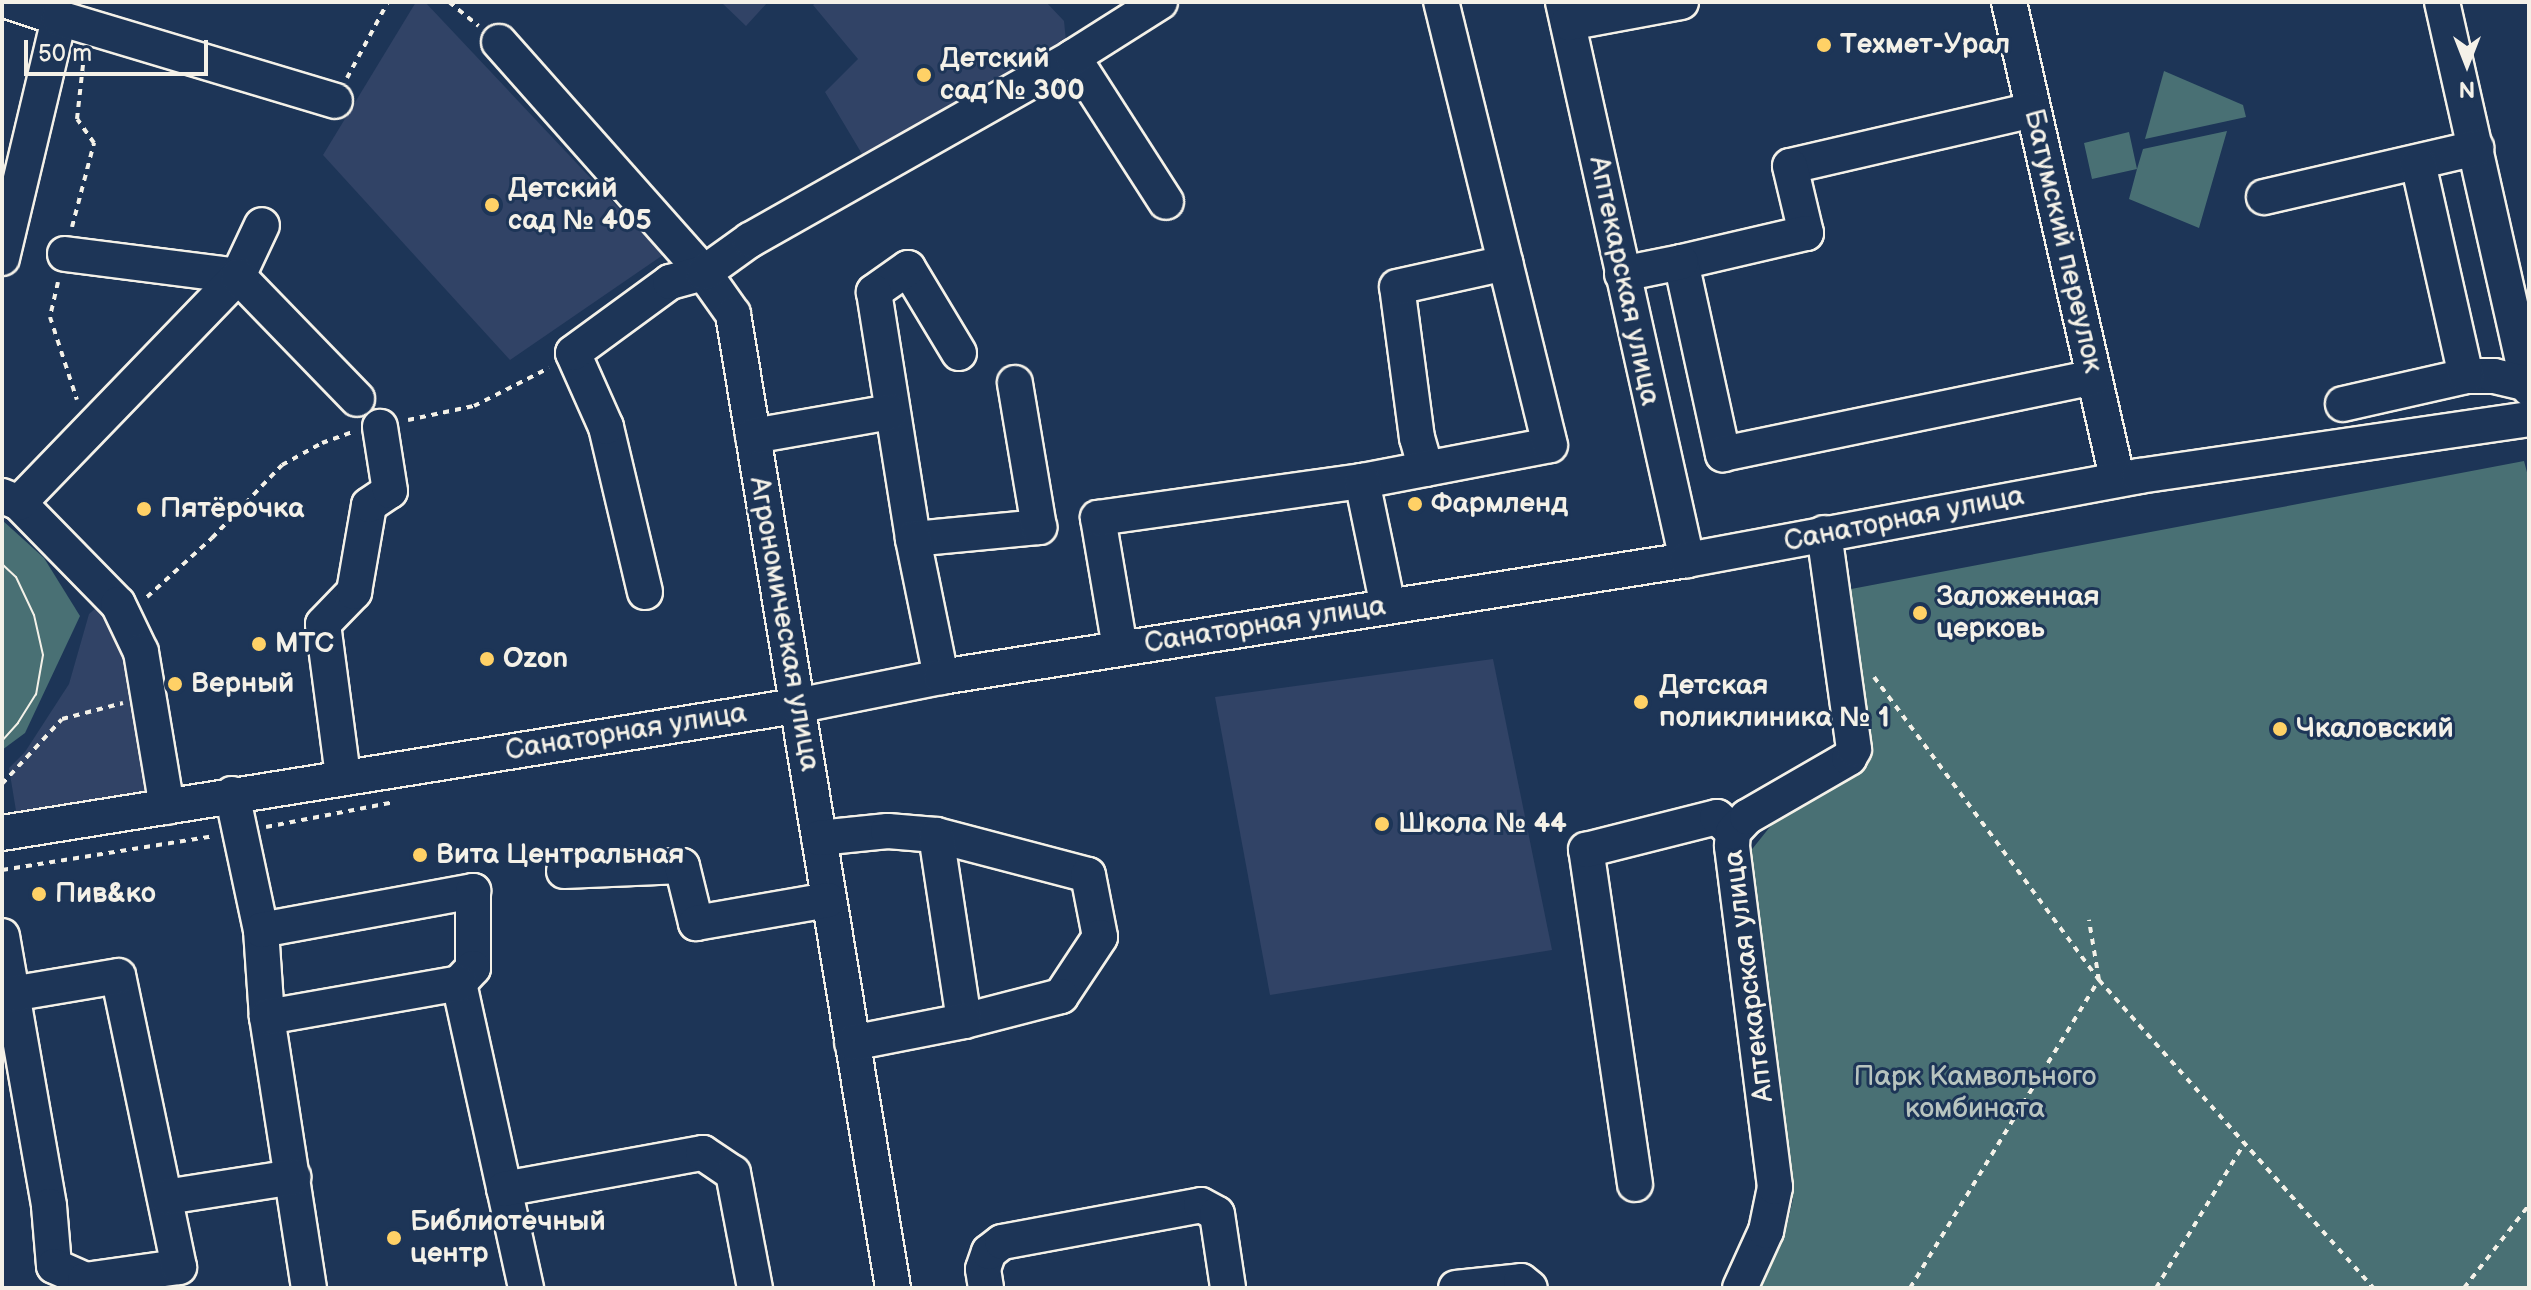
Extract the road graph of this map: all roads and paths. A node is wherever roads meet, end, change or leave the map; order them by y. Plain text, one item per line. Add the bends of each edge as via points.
1 (10, 2) edge
2 (388, 2) edge
3 (449, 2) edge
4 (1160, 2) edge
5 (1441, 2) edge
6 (1681, 2) edge
7 (2009, 2) edge
8 (2442, 2) edge
9 (1565, 12) edge
10 (1112, 13) edge
11 (59, 18) junction
12 (499, 42) joint
13 (1073, 57) junction
14 (335, 101) joint
15 (2033, 110) junction
16 (2476, 148) junction
17 (2418, 163) junction
18 (2264, 197) dead end
19 (1166, 202) dead end
20 (262, 225) dead end
21 (65, 254) dead end
22 (2, 258) edge
23 (1681, 262) junction
24 (1505, 263) junction
25 (704, 273) junction
26 (1622, 274) junction
27 (238, 276) junction
28 (573, 353) junction
29 (959, 353) dead end
30 (2466, 376) junction
31 (2094, 377) junction
32 (1015, 383) dead end
33 (2529, 386) edge
34 (357, 399) dead end
35 (2343, 404) dead end
36 (891, 412) junction
37 (2529, 419) edge
38 (380, 427) junction
39 (753, 436) junction
40 (1426, 469) junction
41 (2117, 479) junction
42 (1362, 481) junction
43 (11, 499) edge
44 (1824, 533) junction
45 (913, 539) junction
46 (1687, 560) junction
47 (645, 592) dead end
48 (1388, 606) junction
49 (124, 617) junction
50 (1120, 648) junction
51 (1871, 673) dead end
52 (941, 677) junction
53 (149, 696) junction
54 (796, 706) junction
55 (343, 776) junction
56 (2, 784) edge
57 (232, 794) junction
58 (167, 807) junction
59 (1733, 832) junction
60 (2, 833) edge
61 (936, 835) junction
62 (819, 838) junction
63 (564, 871) dead end
64 (828, 900) junction
65 (2089, 920) dead end
66 (261, 930) junction
67 (2, 936) edge
68 (2099, 980) junction
69 (459, 983) junction
70 (12, 994) junction
71 (267, 1017) junction
72 (964, 1021) junction
73 (852, 1043) junction
74 (2244, 1144) junction
75 (293, 1177) junction
76 (1635, 1184) dead end
77 (504, 1189) junction
78 (166, 1197) junction
79 (2529, 1205) edge
80 (884, 1286) edge
81 (309, 1288) edge
82 (526, 1288) edge
83 (755, 1288) edge
84 (986, 1288) edge
85 (1228, 1288) edge
86 (1456, 1288) edge
87 (1530, 1288) edge
88 (1740, 1288) edge
89 (1910, 1288) edge
90 (2156, 1288) edge
91 (2373, 1288) edge
92 (2464, 1288) edge

1 - 11 street
2 - 14 path
3 - 12 path
4 - 10 street
5 - 24 street
6 - 9 street
7 - 15 street, Батумский переулок
8 - 16 street
9 - 26 street, Аптекарская улица
10 - 13 street
11 - 14 street
11 - 22 street
12 - 25 street, Агрономическая улица
13 - 19 street
13 - 25 street via 750,240
15 - 23 street via 1790,166 1806,233
15 - 31 street, Батумский переулок
16 - 17 street
16 - 33 street
17 - 18 street
17 - 30 street
20 - 27 street
21 - 27 street
23 - 26 street
23 - 31 street via 1723,454
24 - 40 street via 1397,287 1417,438
24 - 40 street via 1550,445
25 - 28 street via 670,282
25 - 39 street, Агрономическая улица via 733,314
26 - 46 street, Аптекарская улица
27 - 34 street
27 - 43 street
28 - 38 path via 474,406
28 - 47 street via 606,427
29 - 36 street via 908,268 874,292
30 - 33 street via 2494,376
30 - 35 street
31 - 41 street, Батумский переулок
32 - 45 street via 1039,527
36 - 39 street
36 - 45 street
37 - 41 street, Санаторная улица
38 - 49 path via 322,443 282,465 212,538
38 - 55 street via 390,491 369,505 354,592 323,624
39 - 54 street, Агрономическая улица
40 - 42 street
41 - 44 street, Санаторная улица
42 - 48 street
42 - 50 street via 1098,518
43 - 49 street via 118,604
44 - 46 street, Санаторная улица
44 - 59 street, Аптекарская улица via 1854,749 1849,758 1747,817
45 - 52 street
46 - 48 street, Санаторная улица
48 - 50 street, Санаторная улица
49 - 53 street via 141,652
50 - 52 street, Санаторная улица
51 - 68 path
52 - 54 street, Санаторная улица
53 - 56 path via 62,719
53 - 58 street
54 - 55 street, Санаторная улица
54 - 62 street, Агрономическая улица
55 - 57 street, Санаторная улица
57 - 58 street, Санаторная улица
57 - 66 street
58 - 60 street, Санаторная улица
59 - 76 street via 1717,817 1586,850
59 - 88 street, Аптекарская улица via 1775,1187 1766,1231
61 - 62 street via 888,831
61 - 72 street
61 - 72 street via 1088,875 1100,937 1061,996
62 - 64 street, Агрономическая улица
63 - 64 street via 682,866 696,923
64 - 73 street, Агрономическая улица
65 - 68 path
66 - 69 street via 473,891 473,968
66 - 71 street
67 - 70 street
68 - 74 path
68 - 89 path
69 - 71 street
69 - 77 street
70 - 78 street via 118,976
70 - 78 street via 49,1206 54,1266 85,1280 179,1267
71 - 75 street
72 - 73 street
73 - 80 street, Агрономическая улица
74 - 90 path
74 - 91 path
75 - 78 street
75 - 81 street
77 - 82 street
77 - 83 street via 703,1153 733,1173
79 - 92 path
84 - 85 street via 983,1269 989,1252 1002,1242 1201,1205 1217,1214
86 - 87 street via 1521,1281

